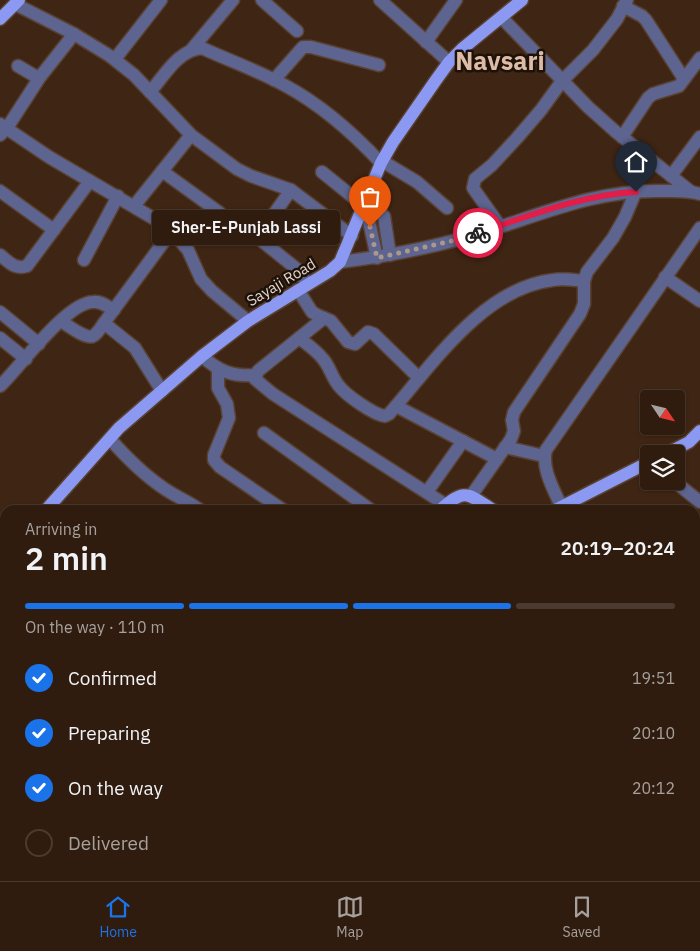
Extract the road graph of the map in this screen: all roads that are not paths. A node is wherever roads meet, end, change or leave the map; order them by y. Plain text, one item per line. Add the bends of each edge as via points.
1 (161, 0) edge
2 (233, 0) edge
3 (262, 0) edge
4 (380, 0) edge
5 (456, 0) edge
6 (522, 0) edge
7 (17, 2) edge
8 (625, 3) edge
9 (502, 18) junction
10 (0, 19) edge
11 (297, 31) dead end
12 (74, 34) junction
13 (426, 42) junction
14 (192, 49) junction
15 (700, 58) edge
16 (115, 59) junction
17 (449, 62) junction
18 (379, 65) dead end
19 (18, 66) dead end
20 (40, 77) junction
21 (684, 79) junction
22 (274, 80) junction
23 (562, 81) junction
24 (150, 92) junction
25 (2, 129) edge
26 (191, 135) junction
27 (622, 136) junction
28 (700, 137) edge
29 (382, 162) junction
30 (162, 171) junction
31 (322, 172) dead end
32 (671, 176) junction
33 (90, 181) junction
34 (291, 190) junction
35 (0, 191) edge
36 (636, 192) junction
37 (695, 192) edge
38 (118, 196) junction
39 (134, 206) junction
40 (448, 208) dead end
41 (364, 209) junction
42 (220, 213) dead end
43 (500, 226) junction
44 (700, 228) edge
45 (54, 230) junction
46 (171, 232) junction
47 (352, 236) junction
48 (0, 255) edge
49 (390, 255) junction
50 (377, 258) junction
51 (84, 260) dead end
52 (340, 262) junction
53 (665, 276) junction
54 (584, 281) junction
55 (303, 287) junction
56 (700, 302) edge
57 (114, 310) junction
58 (0, 312) edge
59 (324, 318) junction
60 (61, 321) junction
61 (248, 321) junction
62 (104, 323) junction
63 (0, 338) edge
64 (299, 338) junction
65 (39, 344) junction
66 (202, 356) junction
67 (26, 358) junction
68 (218, 369) junction
69 (255, 375) junction
70 (419, 378) junction
71 (0, 386) edge
72 (162, 392) junction
73 (396, 406) junction
74 (700, 431) edge
75 (264, 433) dead end
76 (110, 439) junction
77 (463, 441) junction
78 (683, 445) edge
79 (505, 447) junction
80 (544, 456) junction
81 (497, 459) junction
82 (640, 467) edge
83 (685, 490) edge
84 (427, 492) junction
85 (471, 496) junction
86 (700, 502) edge
87 (54, 505) edge
88 (183, 505) edge
89 (273, 505) edge
90 (364, 505) edge
91 (441, 505) edge
92 (446, 505) edge
93 (485, 505) edge
94 (557, 505) edge
95 (564, 505) edge

1 - 16 street
2 - 14 street
3 - 11 street
4 - 13 street
5 - 13 street
6 - 9 main road, Sayaji Road
7 - 10 main road
7 - 12 street
8 - 21 street via 646,20
8 - 23 street via 593,50
9 - 17 main road, Sayaji Road
9 - 23 street
12 - 16 street
12 - 20 street
13 - 17 street
14 - 22 street via 202,48
14 - 24 street via 182,54
15 - 21 street
16 - 24 street
17 - 29 main road, Sayaji Road
18 - 22 street via 303,47
19 - 20 street
20 - 25 street
21 - 27 street via 679,86 652,94
22 - 29 street via 333,117
23 - 27 street
23 - 43 street via 517,138 475,178 473,188
24 - 26 street
25 - 33 street
26 - 30 street
26 - 34 street via 251,176
27 - 32 street
28 - 32 street
29 - 40 street via 417,182
29 - 41 main road, Sayaji Road
30 - 39 street
30 - 42 street
31 - 41 street
32 - 37 street
33 - 38 street
33 - 45 street
34 - 47 street
34 - 55 street via 259,235 298,270
35 - 45 street
36 - 37 street
36 - 43 street via 585,199
36 - 54 street via 613,238 587,272
38 - 39 street
38 - 51 street
39 - 46 street
41 - 47 main road, Sayaji Road
41 - 49 street via 390,218
41 - 50 street
43 - 49 street
44 - 53 street
45 - 48 street via 27,266 14,266
46 - 57 street
46 - 61 street via 188,250 201,279
47 - 52 main road, Sayaji Road
49 - 50 street
50 - 52 street
52 - 55 main road, Sayaji Road
53 - 56 street
53 - 80 street
54 - 70 street via 553,280 508,295 474,319
54 - 79 street via 584,304 580,314 514,412 514,431
55 - 59 street via 312,312
55 - 61 main road, Sayaji Road
57 - 60 street via 92,301 68,313
57 - 62 street
58 - 65 street
59 - 64 street
59 - 70 street via 352,344 368,332 374,334
60 - 62 street via 89,337 93,337
60 - 65 street
61 - 66 main road, Sayaji Road
62 - 72 street via 135,348
63 - 67 street
64 - 69 street
64 - 73 street via 322,357 346,393 381,416 389,414
65 - 67 street
66 - 68 street
66 - 72 main road, Sayaji Road
67 - 71 street
68 - 69 street via 232,375
68 - 89 street via 218,388 230,418 214,460
69 - 84 street via 258,383 273,394
70 - 73 street
72 - 76 main road, Sayaji Road
73 - 77 street
74 - 78 main road
75 - 90 street
76 - 87 main road, Sayaji Road
76 - 88 street via 144,474
77 - 81 street
77 - 84 street
79 - 80 street
79 - 81 street
80 - 94 street
81 - 85 street
82 - 95 main road
83 - 86 street
84 - 91 street
85 - 92 main road via 458,495
85 - 93 main road

